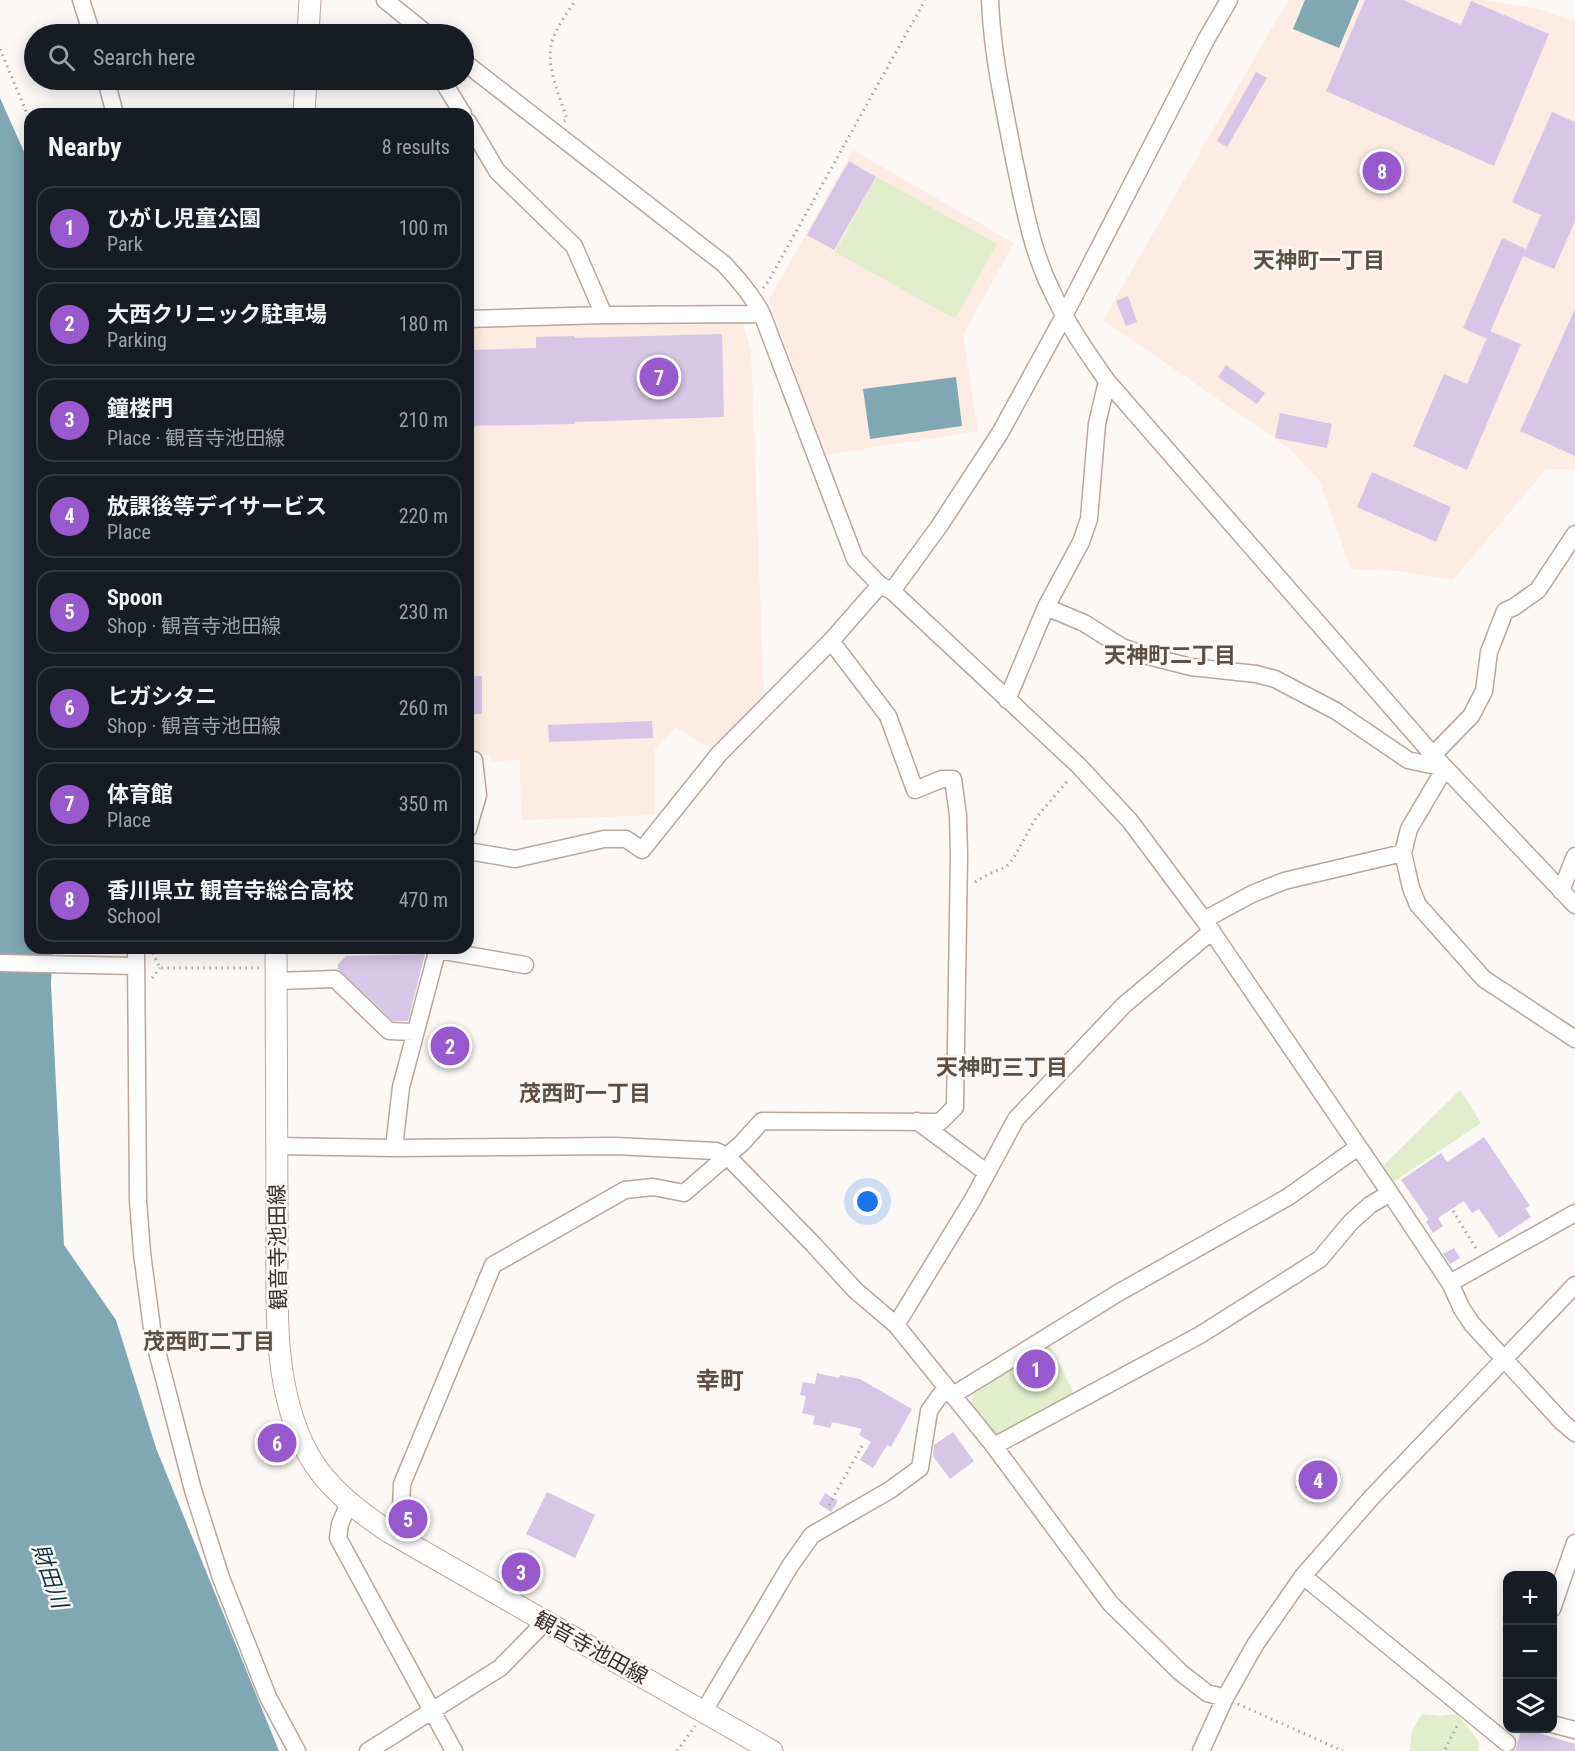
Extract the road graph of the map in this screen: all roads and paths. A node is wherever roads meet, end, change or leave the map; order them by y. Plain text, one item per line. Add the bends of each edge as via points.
1 (81, 0) edge
2 (310, 0) edge
3 (385, 0) edge
4 (576, 0) edge
5 (925, 0) edge
6 (990, 0) edge
7 (1229, 0) edge
8 (404, 17) junction
9 (89, 24) edge
10 (309, 24) edge
11 (409, 24) edge
12 (414, 24) edge
13 (0, 49) edge
14 (474, 70) edge
15 (108, 90) edge
16 (305, 90) edge
17 (448, 90) edge
18 (25, 108) edge
19 (113, 108) edge
20 (304, 108) edge
21 (459, 108) edge
22 (549, 129) junction
23 (474, 132) edge
24 (754, 298) junction
25 (762, 314) junction
26 (604, 315) junction
27 (1064, 316) junction
28 (474, 319) edge
29 (1107, 381) junction
30 (1575, 534) edge
31 (886, 588) junction
32 (1046, 608) junction
33 (831, 641) junction
34 (1007, 700) junction
35 (1433, 755) junction
36 (474, 760) edge
37 (1079, 766) junction
38 (1446, 768) junction
39 (474, 809) edge
40 (474, 852) edge
41 (1403, 853) junction
42 (1575, 856) edge
43 (1561, 891) junction
44 (958, 893) junction
45 (1575, 905) edge
46 (1208, 925) junction
47 (136, 954) edge
48 (153, 954) edge
49 (437, 954) edge
50 (465, 954) edge
51 (0, 963) edge
52 (276, 965) edge
53 (525, 965) dead end
54 (135, 966) junction
55 (414, 1032) junction
56 (1575, 1039) edge
57 (917, 1121) junction
58 (277, 1146) junction
59 (1358, 1147) junction
60 (394, 1148) junction
61 (727, 1156) junction
62 (986, 1172) junction
63 (1390, 1193) junction
64 (1453, 1211) dead end
65 (1575, 1213) edge
66 (1486, 1264) junction
67 (1450, 1283) junction
68 (1575, 1285) edge
69 (896, 1325) junction
70 (1503, 1359) junction
71 (950, 1391) junction
72 (1575, 1433) edge
73 (862, 1446) dead end
74 (994, 1446) junction
75 (349, 1503) junction
76 (829, 1506) dead end
77 (389, 1532) junction
78 (1575, 1542) edge
79 (531, 1552) dead end
80 (1303, 1576) junction
81 (513, 1587) dead end
82 (1557, 1594) edge
83 (545, 1622) junction
84 (1225, 1698) junction
85 (433, 1710) junction
86 (1465, 1710) junction
87 (704, 1711) junction
88 (1557, 1725) edge
89 (1575, 1730) edge
90 (1507, 1741) edge
91 (1445, 1749) dead end
92 (297, 1751) edge
93 (368, 1751) edge
94 (454, 1751) edge
95 (677, 1751) edge
96 (772, 1751) edge
97 (1201, 1751) edge
98 (1343, 1751) edge

1 - 9 street
2 - 10 main road
3 - 8 street
4 - 22 path via 551,44 550,65 567,119
5 - 24 path via 768,282
6 - 27 street via 999,85 1022,198 1036,251
7 - 27 street
8 - 11 street
8 - 12 street
13 - 18 path
14 - 22 street
15 - 19 street
16 - 20 main road
17 - 21 street
22 - 24 street via 724,264
23 - 26 street via 497,171 574,246
24 - 25 street
25 - 26 street
25 - 31 street via 855,559
26 - 28 street
27 - 29 street
27 - 31 street via 1000,433 940,525
29 - 32 street via 1097,424 1089,519
29 - 35 street
30 - 35 street via 1538,590 1504,611 1490,652 1484,691 1471,716
31 - 33 street
31 - 34 street
32 - 34 street
32 - 38 street via 1144,655 1191,668 1275,679 1336,711 1408,760
33 - 40 street via 719,754 642,850 626,839 604,839 515,859
33 - 44 street via 888,716 915,790 942,779 953,779 958,815
34 - 37 street
35 - 38 street
36 - 39 street via 478,795
37 - 44 path via 1036,818 1013,859
37 - 46 street via 1130,821
38 - 41 street via 1409,829
38 - 43 street
41 - 46 street via 1284,881 1252,894
41 - 56 street via 1418,905 1484,979
42 - 43 street
43 - 45 street
44 - 57 street via 955,1107 940,1122
46 - 59 street
46 - 62 street via 1124,1005 1016,1119
47 - 54 street
48 - 52 path via 160,968
49 - 55 street
50 - 53 street
51 - 54 street
52 - 55 street via 335,979 389,1031
52 - 58 main road, 観音寺池田線
54 - 92 street via 138,1200 153,1336 193,1490 221,1578 268,1697
55 - 60 street via 401,1087
57 - 61 street via 762,1121
57 - 62 street
58 - 60 street
58 - 75 main road, 観音寺池田線 via 279,1328 287,1395 308,1454
59 - 63 street
59 - 71 street via 1288,1197
60 - 61 street via 616,1146 716,1151
61 - 69 street via 855,1290
61 - 77 street via 684,1193 653,1187 625,1190 493,1265 402,1484 401,1508
62 - 69 street
63 - 67 street
63 - 74 street via 1357,1216 1320,1259 1210,1329
64 - 66 path
65 - 66 street
66 - 67 street
67 - 70 street via 1472,1324
68 - 70 street
69 - 71 street
70 - 72 street
70 - 80 street
71 - 74 street
71 - 87 street via 929,1411 920,1468 812,1535
73 - 76 path
74 - 84 street via 1110,1603 1180,1672 1208,1693
75 - 77 main road, 観音寺池田線
75 - 85 street via 338,1539
77 - 83 main road, 観音寺池田線
78 - 82 street
79 - 81 path
80 - 84 street
80 - 86 street
83 - 85 street via 500,1668
83 - 87 main road, 観音寺池田線
84 - 97 street
84 - 98 path
85 - 93 street
85 - 94 street
86 - 90 street
86 - 91 path
87 - 95 path
87 - 96 main road, 観音寺池田線
88 - 89 street

